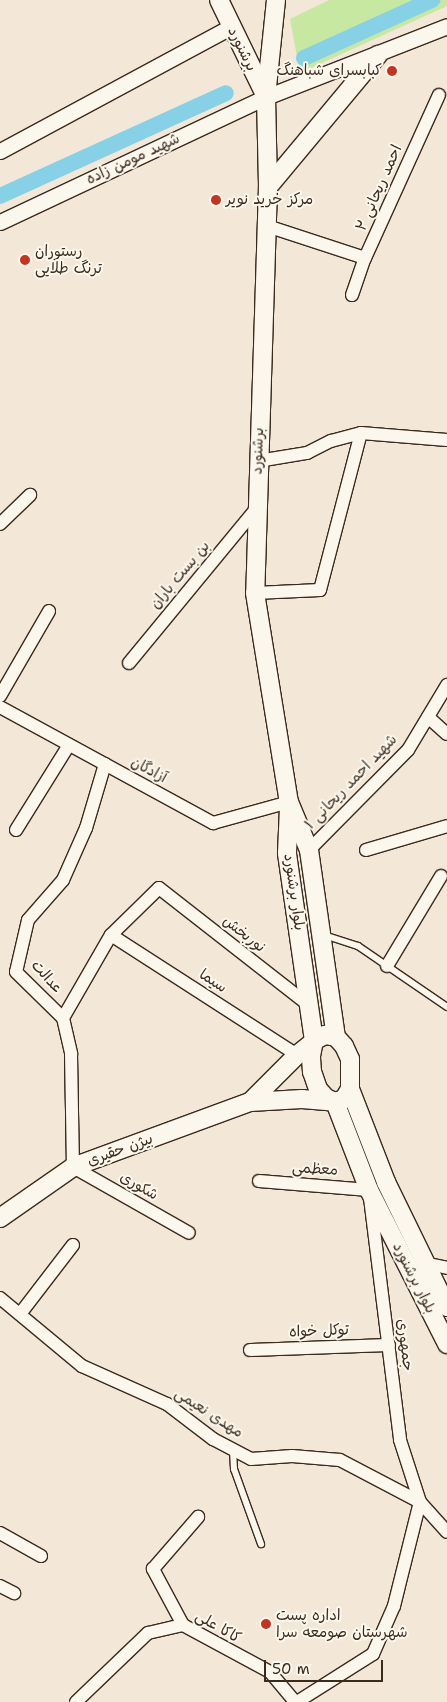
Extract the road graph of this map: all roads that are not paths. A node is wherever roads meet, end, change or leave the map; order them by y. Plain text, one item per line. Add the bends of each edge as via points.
1 (218, 0) edge
2 (276, 0) edge
3 (232, 26) junction
4 (447, 26) edge
5 (378, 54) junction
6 (439, 95) dead end
7 (266, 97) junction
8 (0, 151) edge
9 (268, 187) junction
10 (0, 222) edge
11 (266, 226) junction
12 (365, 258) junction
13 (352, 295) dead end
14 (361, 433) junction
15 (447, 440) edge
16 (258, 461) junction
17 (30, 496) dead end
18 (256, 509) junction
19 (0, 524) edge
20 (255, 593) junction
21 (49, 611) dead end
22 (129, 663) dead end
23 (447, 685) edge
24 (0, 696) edge
25 (0, 707) edge
26 (428, 717) junction
27 (447, 734) edge
28 (69, 745) junction
29 (105, 764) junction
30 (289, 802) junction
31 (447, 826) edge
32 (16, 830) dead end
33 (309, 850) junction
34 (366, 850) dead end
35 (441, 876) dead end
36 (321, 934) junction
37 (112, 935) junction
38 (387, 966) junction
39 (310, 1006) junction
40 (447, 1007) edge
41 (63, 1018) junction
42 (336, 1037) junction
43 (314, 1041) junction
44 (297, 1055) junction
45 (350, 1089) junction
46 (250, 1102) junction
47 (335, 1102) junction
48 (73, 1167) junction
49 (259, 1181) dead end
50 (369, 1190) junction
51 (0, 1218) edge
52 (189, 1233) dead end
53 (73, 1245) dead end
54 (424, 1263) junction
55 (447, 1268) edge
56 (0, 1298) edge
57 (447, 1307) edge
58 (20, 1314) junction
59 (447, 1344) edge
60 (389, 1345) junction
61 (250, 1350) dead end
62 (233, 1450) junction
63 (420, 1502) junction
64 (198, 1517) dead end
65 (447, 1532) edge
66 (0, 1533) edge
67 (261, 1544) dead end
68 (41, 1556) dead end
69 (0, 1586) edge
70 (14, 1593) dead end
71 (183, 1625) junction
72 (76, 1702) edge
73 (296, 1702) edge

1 - 3 main road, برشنورد
2 - 7 main road, برشنورد
3 - 7 main road, برشنورد
3 - 8 street
4 - 5 street, شهید مومن زاده
5 - 7 street, شهید مومن زاده
5 - 9 main road
6 - 12 street, احمد ریحانی ۲
7 - 9 main road, برشنورد
7 - 10 street, شهید مومن زاده
9 - 11 main road, برشنورد
11 - 12 street
11 - 16 main road, برشنورد
12 - 13 street, احمد ریحانی ۲
14 - 15 street
14 - 16 street via 331,441 307,453
14 - 20 street via 320,590
16 - 18 main road, برشنورد
17 - 19 street
18 - 20 main road, برشنورد
18 - 22 street, بن بست باران
20 - 30 main road, برشنورد
21 - 24 street
23 - 26 street, شهید احمد ریحانی ۱
25 - 28 street, آزادگان
26 - 27 street
26 - 33 street, شهید احمد ریحانی ۱ via 408,750
28 - 29 street, آزادگان
28 - 32 street
29 - 30 street, آزادگان via 213,823
29 - 41 street, عدالت via 86,828 63,880 28,920 16,972
30 - 33 main road, بلوار برشنورد
30 - 39 main road, بلوار برشنورد via 287,853
31 - 34 street
33 - 36 main road, بلوار برشنورد
35 - 38 street
36 - 38 lane via 358,946
36 - 42 main road, بلوار برشنورد
37 - 39 street, نوربخش via 158,888
37 - 41 street
37 - 44 street, سیما
38 - 40 lane
39 - 43 main road, بلوار برشنورد
41 - 48 street via 71,1054
42 - 43 main road via 325,1035
42 - 45 main road via 350,1059
43 - 44 main road
43 - 47 main road, بلوار برشنورد via 312,1072 318,1089
44 - 46 main road
45 - 47 main road via 344,1099
45 - 54 main road, بلوار برشنورد via 386,1182
46 - 47 main road via 302,1099
46 - 48 main road, بیژن حقیری
47 - 50 main road, بلوار برشنورد
48 - 51 main road, بیژن حقیری
48 - 52 street, شکوری
49 - 50 street, معظمی
50 - 59 main road, بلوار برشنورد
50 - 60 street, جمهوری
53 - 58 street
54 - 55 street
54 - 57 main road, بلوار برشنورد
56 - 58 street, مهدی نعیمی
58 - 62 street, مهدی نعیمی via 82,1366 167,1404 212,1439
60 - 61 street, توکل خواه
60 - 63 street, جمهوری via 400,1440
62 - 63 street, مهدی نعیمی via 251,1459 292,1456 340,1460
62 - 67 lane via 234,1469
63 - 65 street, جمهوری
63 - 73 street via 394,1606 372,1654
64 - 71 street via 152,1568
66 - 68 street
69 - 70 street
71 - 72 street, کاکا علی via 148,1633
71 - 73 street, کاکا علی via 270,1672

